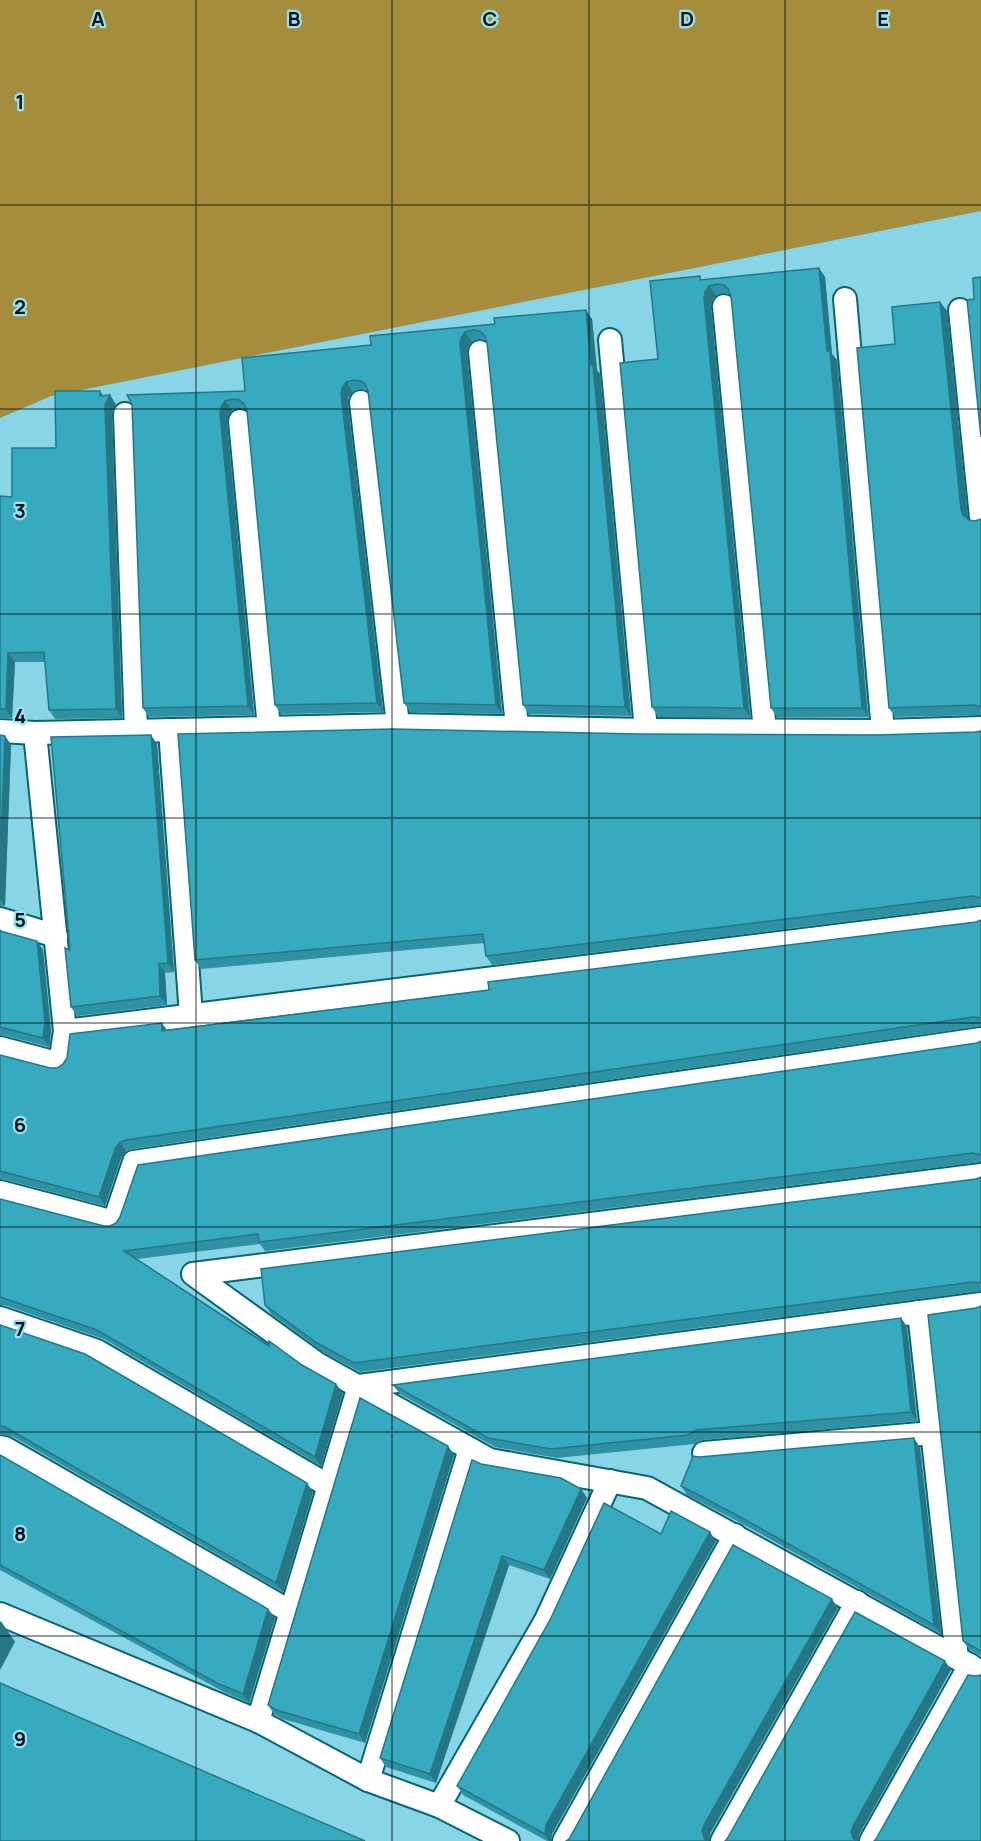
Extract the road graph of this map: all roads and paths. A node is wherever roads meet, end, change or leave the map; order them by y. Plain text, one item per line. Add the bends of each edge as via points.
1 (845, 299) dead end
2 (724, 306) dead end
3 (960, 310) dead end
4 (610, 340) dead end
5 (480, 352) dead end
6 (361, 402) dead end
7 (125, 414) dead end
8 (240, 421) dead end
9 (981, 517) edge
10 (398, 725) junction
11 (517, 727) junction
12 (269, 728) junction
13 (981, 728) edge
14 (0, 730) edge
15 (136, 730) junction
16 (170, 730) junction
17 (646, 730) junction
18 (765, 731) junction
19 (883, 731) junction
20 (35, 733) junction
21 (981, 918) edge
22 (0, 919) edge
23 (56, 936) junction
24 (191, 1015) junction
25 (65, 1030) junction
26 (981, 1039) edge
27 (0, 1048) edge
28 (981, 1175) edge
29 (0, 1192) edge
30 (981, 1304) edge
31 (919, 1312) junction
32 (0, 1318) edge
33 (359, 1386) junction
34 (932, 1433) junction
35 (0, 1447) edge
36 (470, 1449) junction
37 (704, 1453) dead end
38 (609, 1481) junction
39 (329, 1486) junction
40 (735, 1535) junction
41 (857, 1602) junction
42 (291, 1612) junction
43 (0, 1614) edge
44 (969, 1665) edge
45 (258, 1721) junction
46 (368, 1780) junction
47 (439, 1806) junction
48 (508, 1841) edge
49 (564, 1841) edge
50 (722, 1841) edge
51 (871, 1841) edge

1 - 19 lane
2 - 18 lane
3 - 9 lane
4 - 17 lane
5 - 11 lane
6 - 10 lane
7 - 15 lane
8 - 12 lane
10 - 11 lane
10 - 12 lane
11 - 17 lane
12 - 16 lane
13 - 19 lane
14 - 20 lane
15 - 16 lane
15 - 20 lane
16 - 24 lane
17 - 18 lane
18 - 19 lane
20 - 23 lane
21 - 24 lane
22 - 23 lane
23 - 25 lane
24 - 25 lane
25 - 27 lane via 60,1064
26 - 29 lane via 134,1162 114,1222
28 - 33 lane via 193,1275 316,1363
30 - 31 lane
31 - 33 lane
31 - 34 lane
32 - 39 lane via 98,1351
33 - 36 lane
33 - 39 lane
34 - 37 lane
34 - 44 lane
35 - 42 lane
36 - 38 lane via 490,1460
36 - 46 lane
38 - 40 lane via 647,1488
38 - 47 lane via 546,1620
39 - 42 lane
40 - 41 lane
40 - 49 lane
41 - 44 lane
41 - 50 lane
42 - 45 lane
43 - 45 lane
44 - 51 lane
45 - 46 lane
46 - 47 lane
47 - 48 lane

